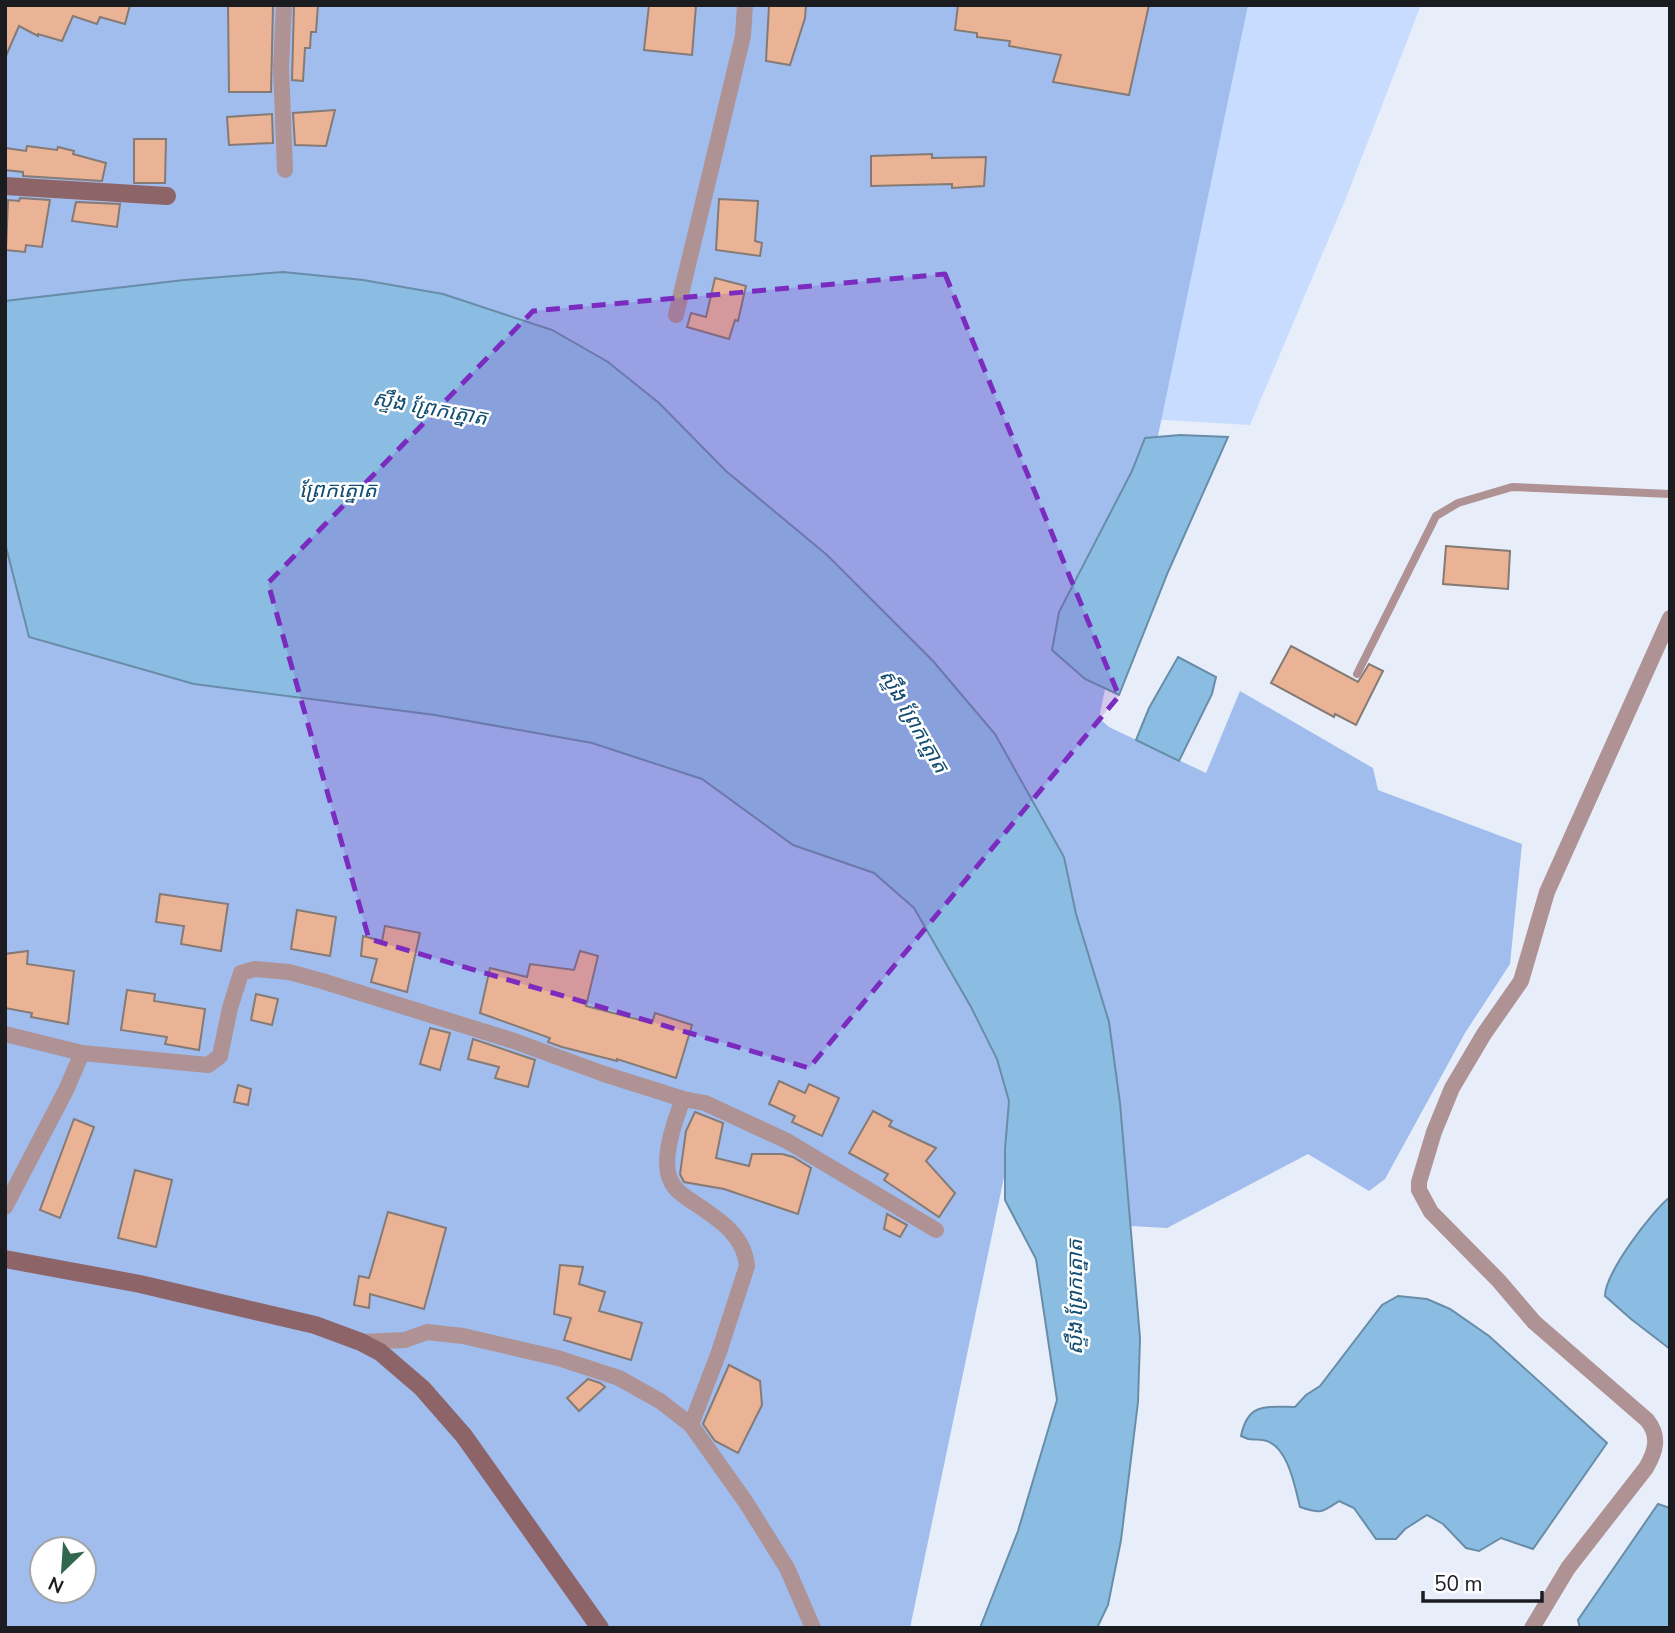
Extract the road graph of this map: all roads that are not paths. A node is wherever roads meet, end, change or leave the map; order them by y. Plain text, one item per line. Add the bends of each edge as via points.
1 (284, 5) edge
2 (745, 5) edge
3 (285, 170) dead end
4 (5, 186) edge
5 (167, 196) dead end
6 (676, 315) dead end
7 (1670, 495) edge
8 (1670, 618) edge
9 (1357, 674) dead end
10 (5, 1034) edge
11 (82, 1054) junction
12 (683, 1100) junction
13 (5, 1207) edge
14 (936, 1230) dead end
15 (5, 1259) edge
16 (361, 1342) junction
17 (691, 1424) junction
18 (600, 1628) edge
19 (813, 1628) edge
20 (1532, 1628) edge

1 - 3 street
2 - 6 street via 743,36
4 - 5 main road
7 - 9 lane via 1512,487 1458,503 1436,516
8 - 20 street via 1547,892 1521,981 1452,1088 1419,1182 1425,1201 1441,1224 1499,1280 1534,1322 1647,1420 1656,1437 1646,1468 1568,1568
10 - 11 street
11 - 12 street via 208,1065 220,1056 242,973 255,969 289,972 362,992
11 - 13 street
12 - 14 street via 705,1103 787,1141
12 - 17 street via 670,1143 669,1178 677,1191 731,1230 741,1242 747,1266
15 - 16 main road via 231,1305 315,1325
16 - 17 street via 405,1340 427,1332 558,1358 619,1378
16 - 18 main road via 422,1388 464,1436
17 - 19 street via 787,1568

